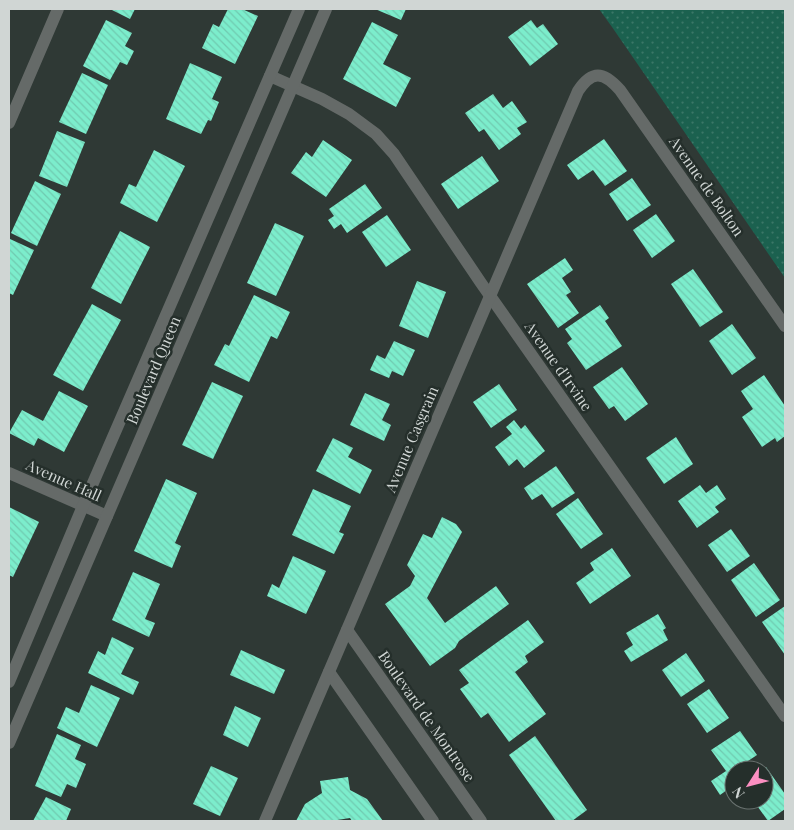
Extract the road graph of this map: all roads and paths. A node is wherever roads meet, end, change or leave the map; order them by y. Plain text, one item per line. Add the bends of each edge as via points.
1 (58, 9) edge
2 (300, 9) edge
3 (326, 9) edge
4 (594, 75) joint
5 (270, 76) junction
6 (293, 85) junction
7 (9, 123) edge
8 (490, 296) junction
9 (785, 326) edge
10 (9, 473) edge
11 (83, 506) junction
12 (107, 516) junction
13 (347, 630) junction
14 (329, 672) junction
15 (9, 682) edge
16 (785, 716) edge
17 (9, 743) edge
18 (264, 821) edge
19 (433, 821) edge
20 (481, 821) edge

1 - 7 street
2 - 5 street, Boulevard Queen
3 - 6 street, Boulevard Queen
4 - 8 street, Avenue Casgrain via 586,79 578,91
4 - 9 street, Avenue de Bolton via 610,78 620,90
5 - 6 street, Avenue d'Irvine
5 - 11 street, Boulevard Queen
6 - 8 street, Avenue d'Irvine via 349,114 376,134 394,154
6 - 12 street, Boulevard Queen
8 - 13 street, Avenue Casgrain
8 - 16 street, Avenue d'Irvine
10 - 11 street, Avenue Hall
11 - 12 street, Avenue Hall
11 - 15 street, Boulevard Queen
12 - 17 street, Boulevard Queen
13 - 14 street, Avenue Casgrain
13 - 20 street, Boulevard de Montrose
14 - 18 street, Avenue Casgrain
14 - 19 street

